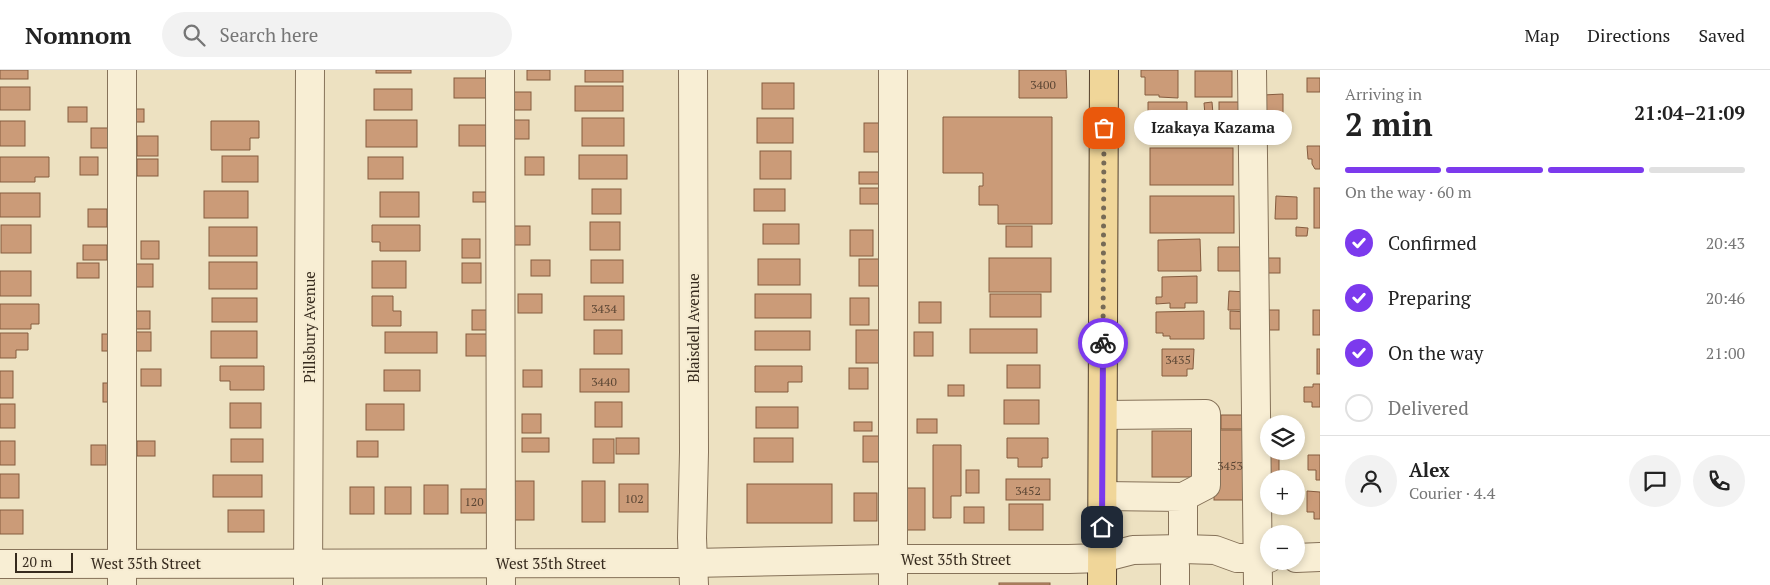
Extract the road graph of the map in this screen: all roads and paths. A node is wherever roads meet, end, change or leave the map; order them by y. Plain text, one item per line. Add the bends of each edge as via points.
1 (122, 70) edge
2 (310, 70) edge
3 (500, 70) edge
4 (693, 70) edge
5 (892, 70) edge
6 (1104, 70) edge
7 (1252, 70) edge
8 (1103, 415) junction
9 (1102, 496) junction
10 (1183, 497) junction
11 (1255, 558) edge
12 (1305, 558) edge
13 (1320, 558) edge
14 (0, 564) edge
15 (1178, 567) edge
16 (892, 572) edge
17 (1102, 573) edge
18 (122, 574) edge
19 (308, 574) edge
20 (501, 574) edge
21 (693, 574) edge
22 (1258, 585) edge

1 - 18 street
2 - 19 street, Pillsbury Avenue
3 - 20 street
4 - 21 street, Blaisdell Avenue
5 - 16 street
6 - 8 main road
7 - 11 street
8 - 9 main road
8 - 10 street via 1206,414 1206,485
9 - 10 street
9 - 17 main road
10 - 15 street
11 - 15 street, West 35th Street via 1217,567
11 - 22 street
12 - 13 street
14 - 18 street, West 35th Street
15 - 17 street, West 35th Street via 1133,550
16 - 17 street, West 35th Street
16 - 21 street, West 35th Street
18 - 19 street, West 35th Street
19 - 20 street, West 35th Street
20 - 21 street, West 35th Street

